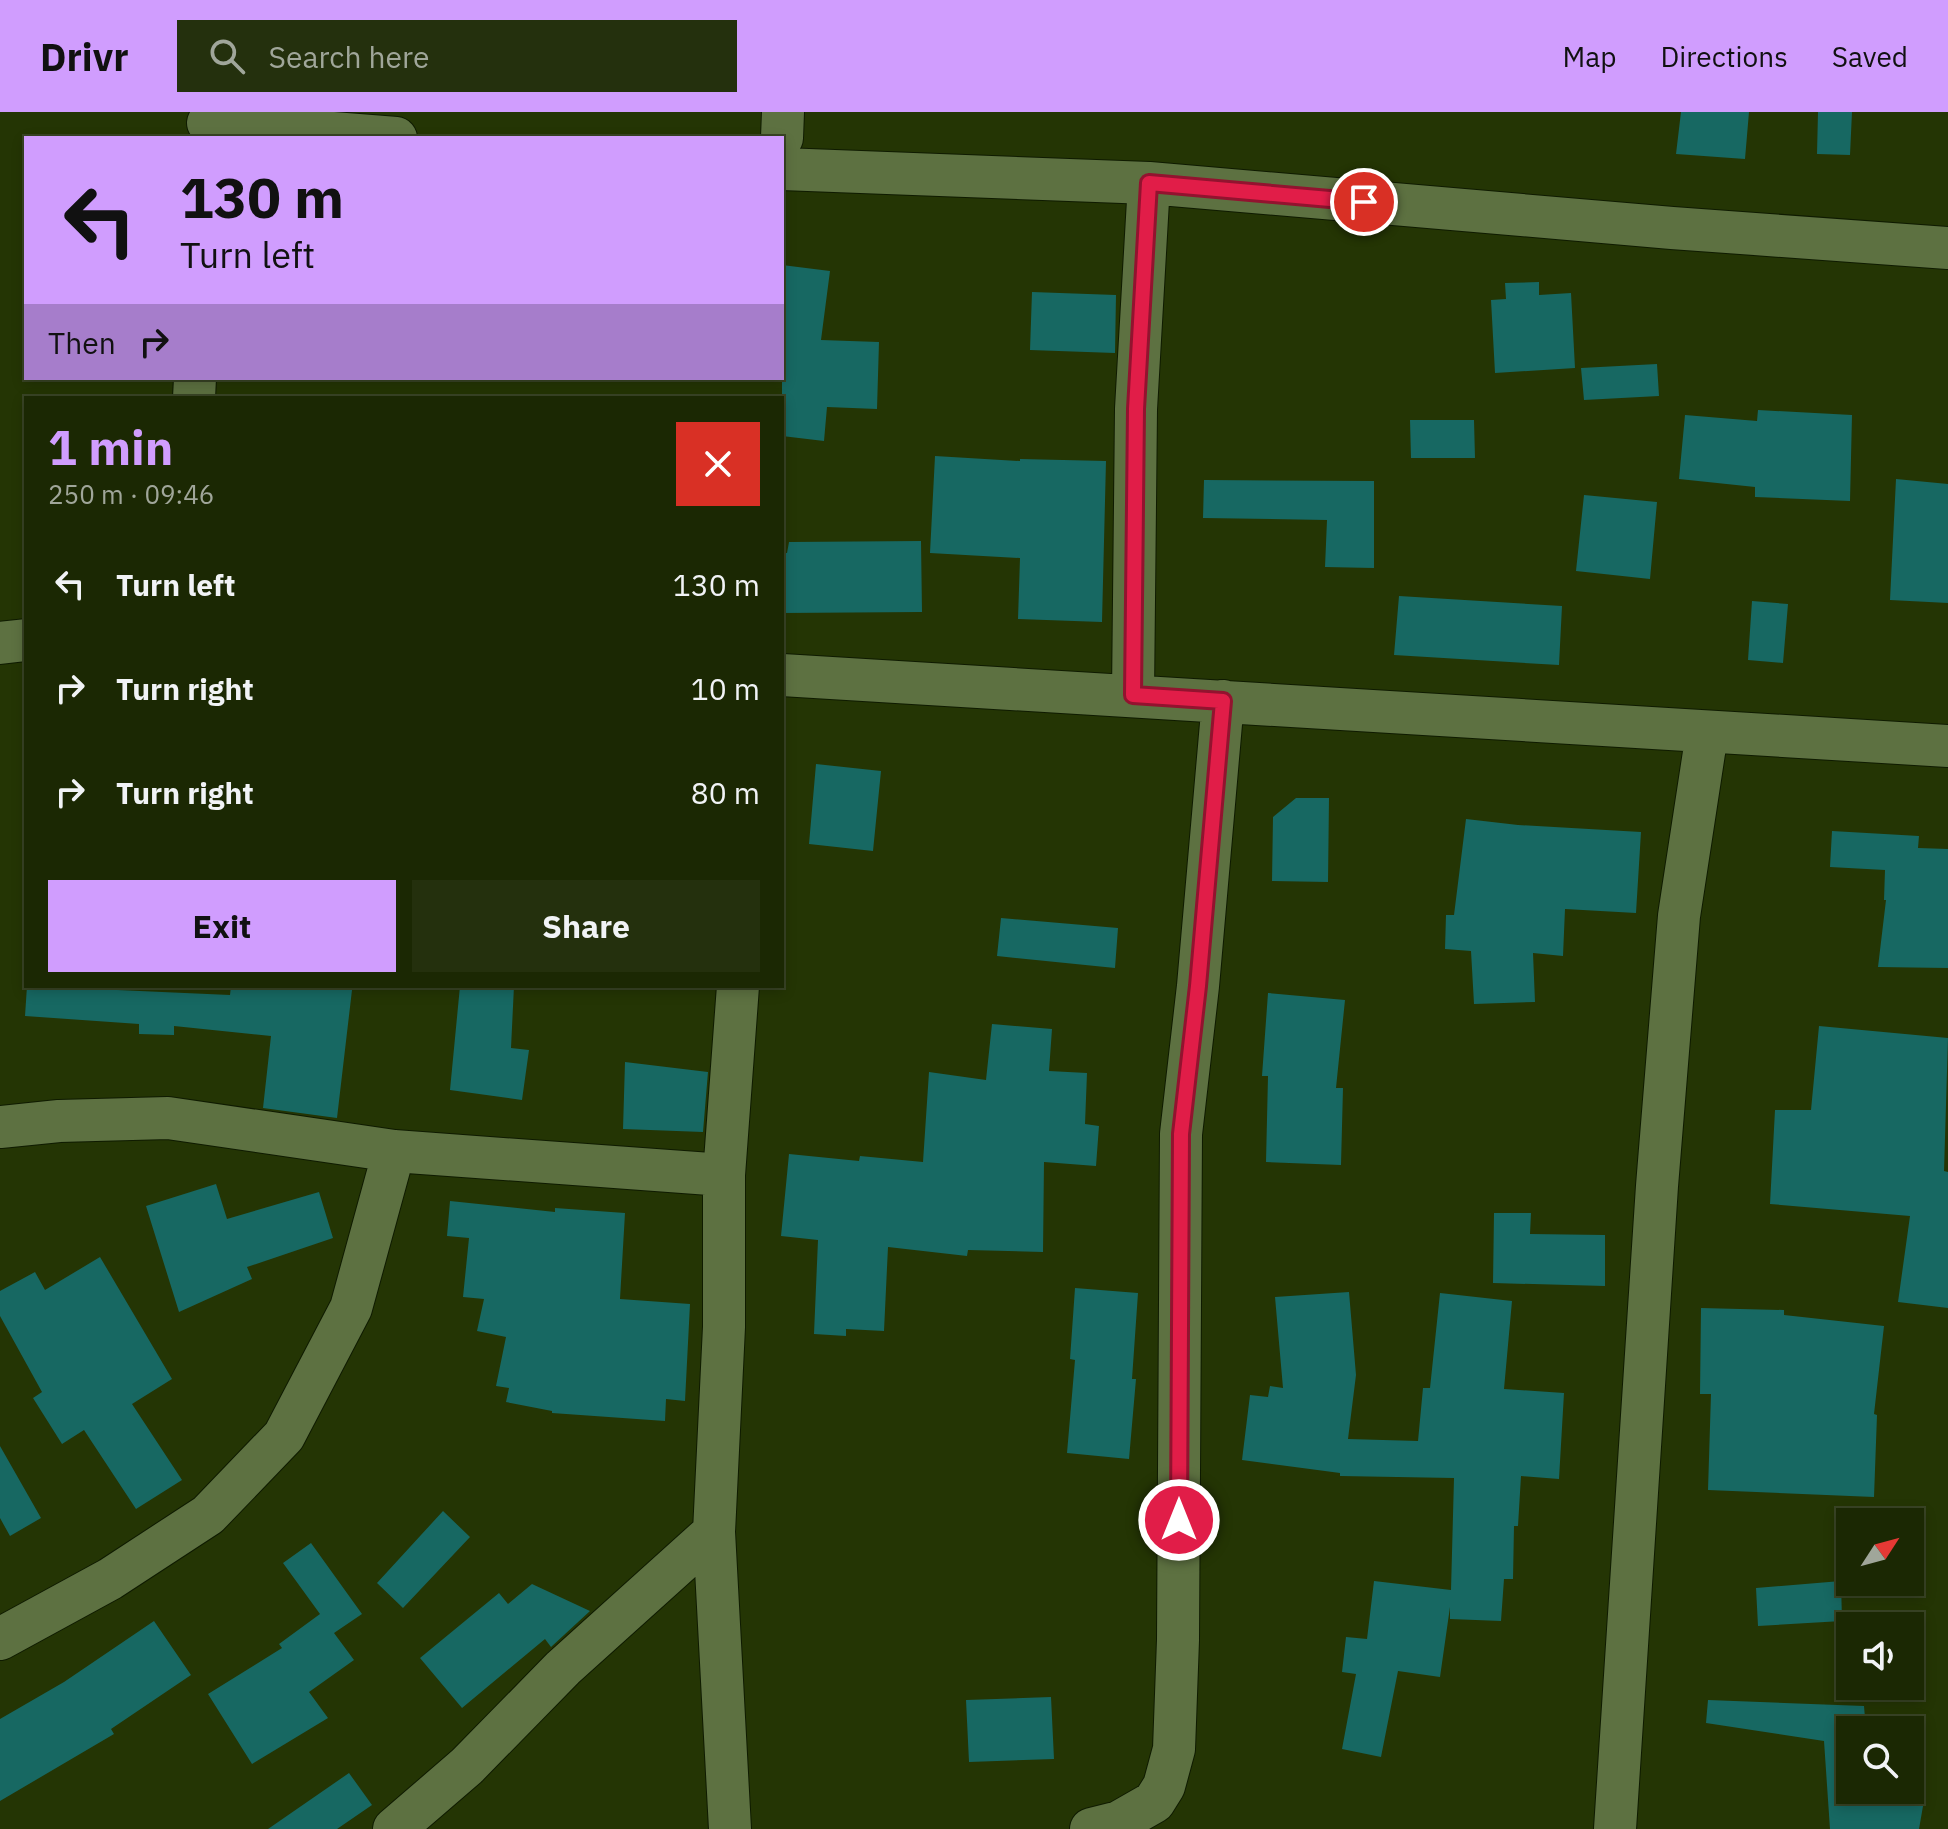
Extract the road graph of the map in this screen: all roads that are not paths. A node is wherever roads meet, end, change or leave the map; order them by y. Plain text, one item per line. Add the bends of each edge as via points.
1 (783, 112) edge
2 (208, 124) edge
3 (369, 136) edge
4 (782, 136) edge
5 (784, 169) edge
6 (1149, 183) junction
7 (1948, 248) edge
8 (24, 640) edge
9 (0, 643) edge
10 (784, 675) edge
11 (1133, 695) junction
12 (1223, 701) junction
13 (1707, 733) junction
14 (1948, 746) edge
15 (738, 988) edge
16 (0, 1127) edge
17 (394, 1151) junction
18 (724, 1175) junction
19 (714, 1532) junction
20 (0, 1639) edge
21 (394, 1829) edge
22 (730, 1829) edge
23 (1091, 1829) edge
24 (1615, 1829) edge

1 - 4 street
2 - 3 street
5 - 6 street
6 - 7 street
6 - 11 street via 1136,409
8 - 9 street
10 - 11 street
11 - 12 street
12 - 13 street
12 - 23 street via 1181,1134 1174,1749 1154,1802 1119,1822
13 - 14 street
13 - 24 street via 1679,916
15 - 18 street
16 - 17 street via 168,1118
17 - 18 street
17 - 20 street via 351,1308 284,1436 208,1515 110,1579
18 - 19 street via 724,1327
19 - 21 street
19 - 22 street

